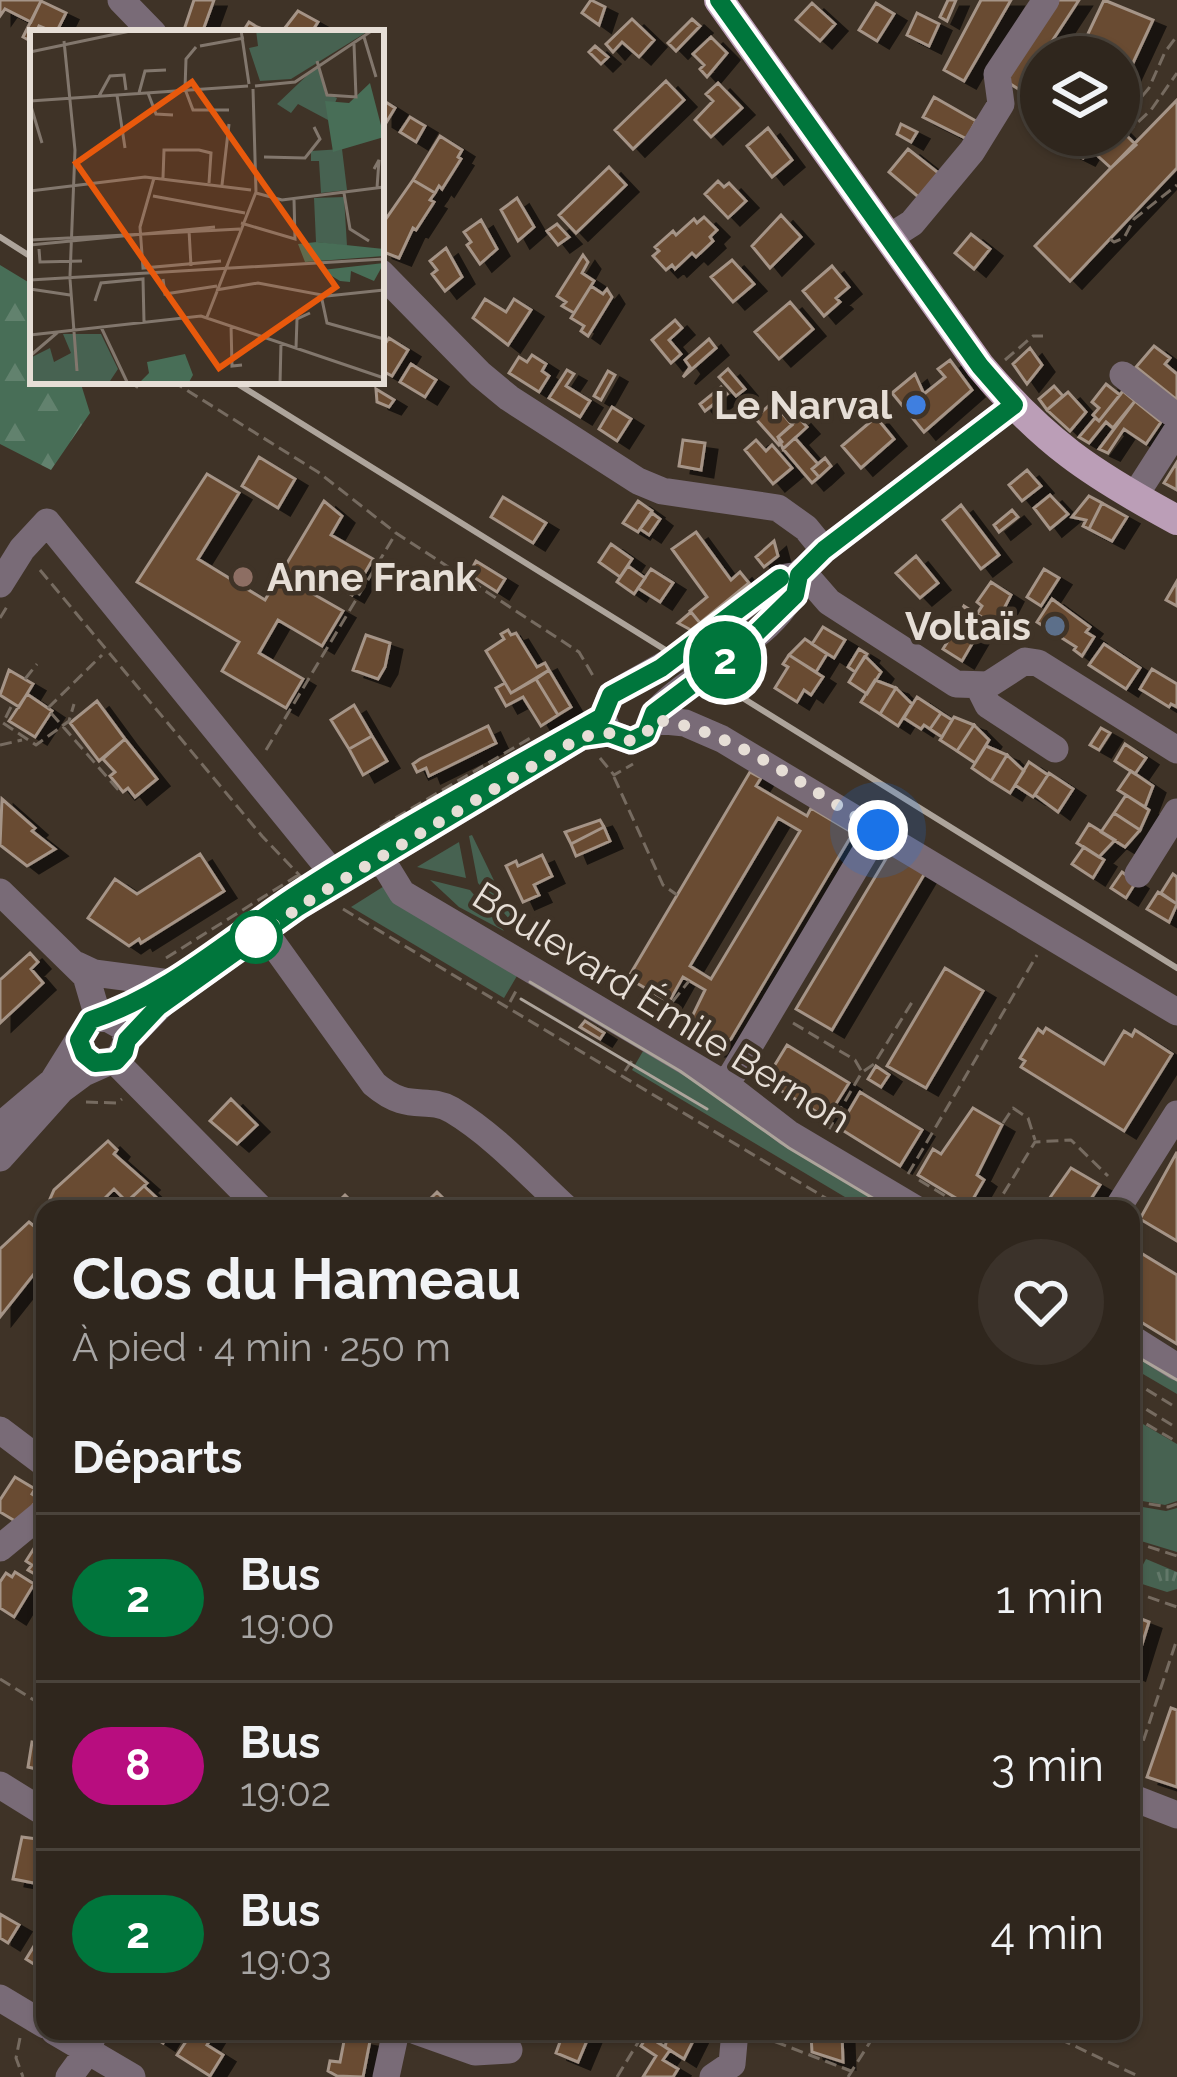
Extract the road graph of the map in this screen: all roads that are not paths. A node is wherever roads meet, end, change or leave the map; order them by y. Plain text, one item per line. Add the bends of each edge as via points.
1 (719, 0) edge
2 (1046, 0) edge
3 (890, 237) junction
4 (384, 276) edge
5 (1123, 375) dead end
6 (1014, 405) junction
7 (1177, 417) edge
8 (1177, 430) edge
9 (1134, 496) junction
10 (1177, 520) edge
11 (824, 550) junction
12 (800, 573) junction
13 (0, 584) edge
14 (979, 687) junction
15 (611, 704) junction
16 (654, 717) junction
17 (1054, 749) dead end
18 (1177, 750) edge
19 (1177, 812) edge
20 (878, 830) junction
21 (377, 846) junction
22 (332, 871) junction
23 (1138, 874) dead end
24 (0, 892) edge
25 (264, 931) junction
26 (77, 964) junction
27 (164, 973) junction
28 (1177, 1012) edge
29 (102, 1017) junction
30 (79, 1040) junction
31 (115, 1055) junction
32 (726, 1085) junction
33 (1177, 1114) edge
34 (0, 1126) edge
35 (0, 1158) edge
36 (252, 1200) edge
37 (557, 1200) edge
38 (900, 1200) edge
39 (1122, 1200) edge
40 (1140, 1344) edge
41 (1177, 1367) edge
42 (0, 1430) edge
43 (36, 1457) edge
44 (36, 1522) edge
45 (0, 1548) edge
46 (0, 1785) edge
47 (1140, 1801) edge
48 (36, 1807) edge
49 (1177, 1815) edge
50 (0, 1998) edge
51 (34, 2028) edge
52 (394, 2040) edge
53 (441, 2040) edge
54 (732, 2040) edge
55 (91, 2041) edge
56 (509, 2050) dead end
57 (723, 2070) edge
58 (69, 2077) edge
59 (132, 2077) edge
60 (386, 2077) edge

1 - 3 main road
2 - 3 street via 998,74 1001,104 972,151 912,223
3 - 6 main road
4 - 11 street via 509,398 638,481 778,508
5 - 7 street
6 - 9 main road via 1078,462
6 - 11 street
8 - 9 street
9 - 10 main road
11 - 12 street
12 - 14 street via 829,602 956,684
12 - 15 street via 780,578
12 - 16 street via 795,595
13 - 22 street via 47,522
14 - 17 street via 988,705
14 - 18 street via 1025,661 1038,663
15 - 16 street via 648,699
15 - 16 street via 623,741 639,739
15 - 21 street via 581,737
16 - 20 street via 722,739
19 - 23 street
20 - 28 street
20 - 32 street
21 - 22 street
21 - 32 street, Boulevard Émile Bernon via 402,893
22 - 25 street
22 - 27 street
24 - 26 street
25 - 31 street via 164,1002
25 - 37 street via 374,1084 399,1102 448,1107
26 - 27 street via 94,974
26 - 29 street
27 - 29 street via 129,1008
29 - 30 street via 85,1025
29 - 31 street via 118,1022
30 - 31 street via 89,1060
30 - 34 street via 53,1081
31 - 35 street via 61,1090
31 - 36 street
32 - 38 street, Boulevard Émile Bernon
33 - 39 street
40 - 41 street
42 - 43 street
44 - 45 street
46 - 48 street
47 - 49 street
50 - 51 street
52 - 60 street
53 - 56 street via 475,2052
54 - 57 street
55 - 58 street
55 - 59 street

